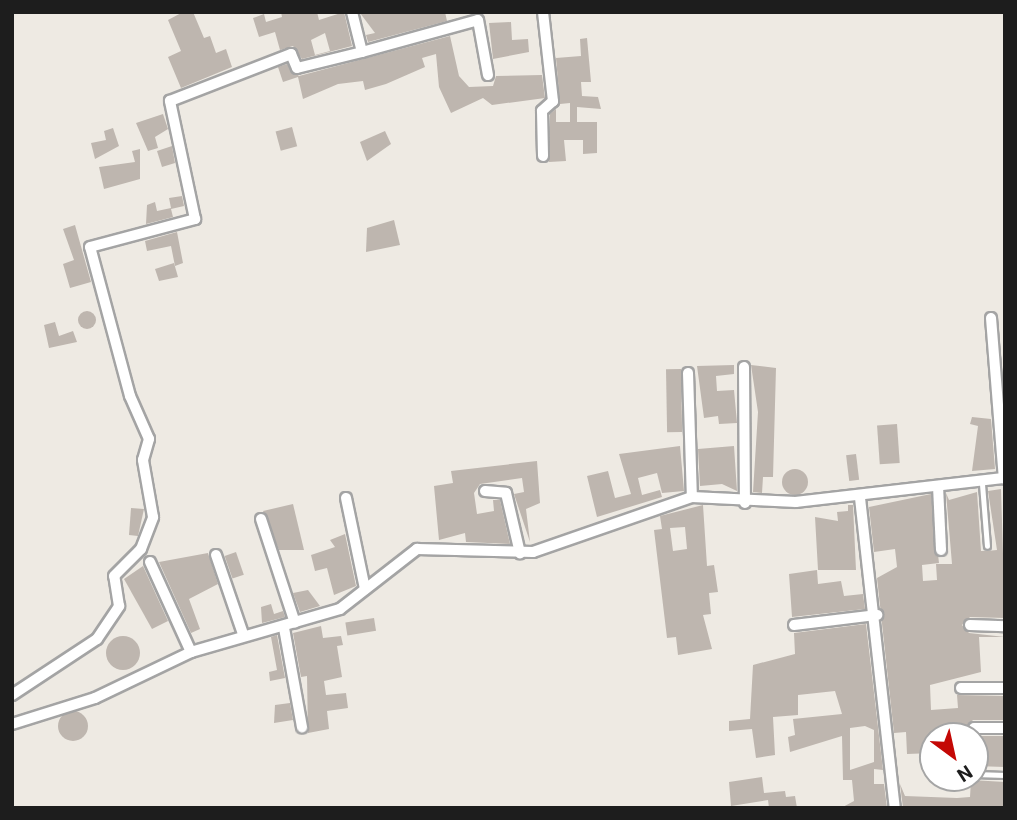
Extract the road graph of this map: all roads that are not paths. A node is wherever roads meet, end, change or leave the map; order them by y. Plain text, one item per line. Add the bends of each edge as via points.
1 (352, 12) edge
2 (542, 12) edge
3 (362, 52) junction
4 (488, 75) dead end
5 (543, 156) dead end
6 (991, 318) dead end
7 (744, 367) dead end
8 (688, 373) dead end
9 (1004, 478) edge
10 (982, 484) junction
11 (938, 486) junction
12 (485, 491) dead end
13 (692, 497) junction
14 (346, 498) dead end
15 (860, 498) junction
16 (745, 503) junction
17 (261, 519) dead end
18 (987, 545) dead end
19 (940, 550) dead end
20 (520, 553) junction
21 (216, 555) dead end
22 (150, 562) dead end
23 (365, 589) junction
24 (877, 615) junction
25 (295, 622) junction
26 (794, 625) dead end
27 (970, 625) dead end
28 (1005, 626) edge
29 (284, 628) junction
30 (243, 634) junction
31 (191, 652) junction
32 (961, 688) dead end
33 (1005, 688) edge
34 (12, 695) edge
35 (12, 724) edge
36 (302, 727) dead end
37 (895, 808) edge

1 - 3 street
2 - 5 street via 553,101 542,111
3 - 4 street via 478,20
3 - 34 street via 297,68 291,54 170,101 195,219 90,247 130,396 149,439 143,460 153,517 141,549 114,576 120,606 97,639
6 - 9 street
7 - 16 street
8 - 13 street
9 - 10 street
10 - 11 street
10 - 18 lane
11 - 15 street
11 - 19 street
12 - 20 street via 506,493
13 - 16 street
13 - 20 street
14 - 23 street
15 - 16 street
15 - 24 street
17 - 25 street
20 - 23 street via 417,549 393,561
21 - 30 street
22 - 31 street
23 - 25 street via 340,608
24 - 26 street
24 - 37 street
25 - 29 street
27 - 28 street
29 - 30 street
29 - 36 street
30 - 31 street
31 - 35 street via 95,698
32 - 33 street

